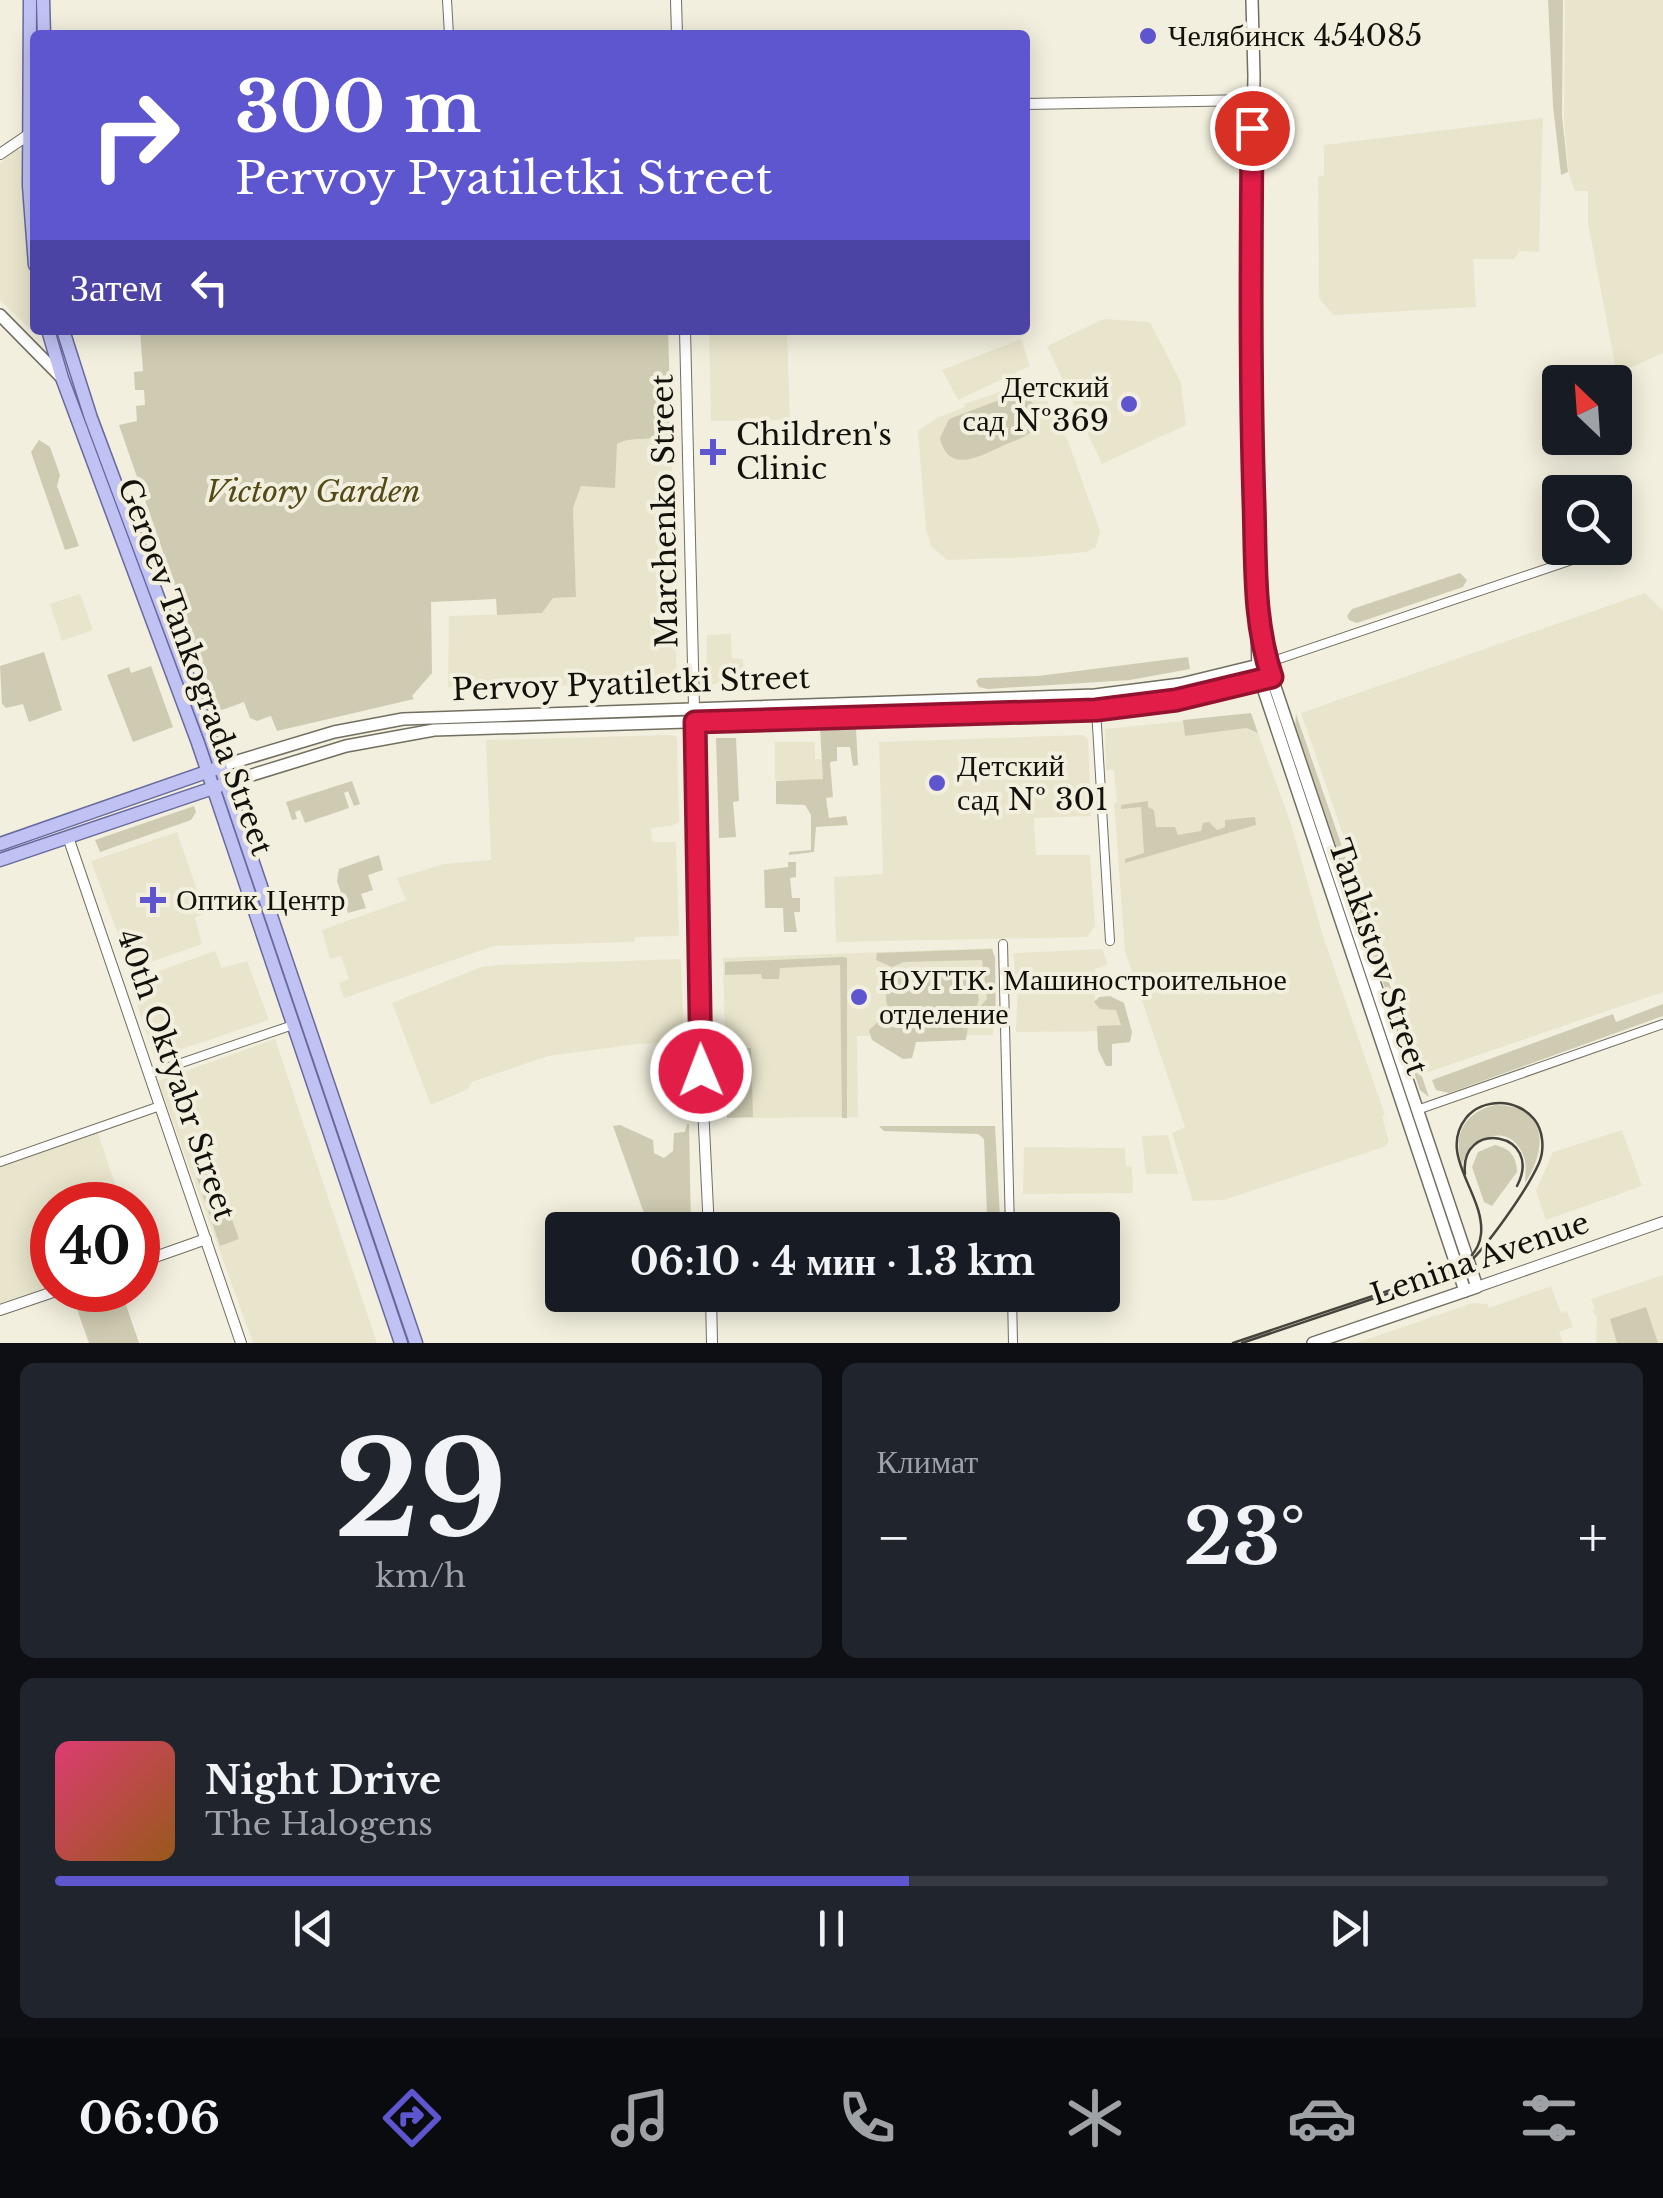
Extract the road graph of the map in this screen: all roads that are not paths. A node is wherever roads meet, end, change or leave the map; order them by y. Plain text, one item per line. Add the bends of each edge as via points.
1 (30, 0) edge
2 (43, 0) edge
3 (447, 0) edge
4 (676, 0) edge
5 (1252, 0) edge
6 (31, 30) edge
7 (44, 30) edge
8 (449, 30) edge
9 (677, 30) edge
10 (1253, 100) junction
11 (1030, 104) edge
12 (30, 135) edge
13 (0, 154) edge
14 (30, 173) edge
15 (30, 199) edge
16 (0, 315) edge
17 (49, 335) edge
18 (64, 335) edge
19 (685, 335) edge
20 (62, 378) junction
21 (78, 380) junction
22 (1557, 565) edge
23 (1280, 659) junction
24 (1262, 664) junction
25 (1266, 679) junction
26 (694, 707) junction
27 (1096, 710) junction
28 (695, 722) junction
29 (214, 769) junction
30 (226, 784) junction
31 (212, 788) junction
32 (62, 822) junction
33 (68, 838) junction
34 (0, 844) edge
35 (0, 860) edge
36 (1110, 941) dead end
37 (1004, 944) dead end
38 (300, 1023) junction
39 (1663, 1024) edge
40 (149, 1074) junction
41 (160, 1106) junction
42 (1411, 1112) junction
43 (0, 1162) edge
44 (707, 1212) edge
45 (1010, 1212) edge
46 (1663, 1222) edge
47 (206, 1240) junction
48 (160, 1256) edge
49 (1471, 1289) junction
50 (30, 1300) edge
51 (0, 1310) edge
52 (711, 1312) edge
53 (1012, 1312) edge
54 (241, 1343) edge
55 (401, 1343) edge
56 (416, 1343) edge
57 (712, 1343) edge
58 (1013, 1343) edge
59 (1313, 1343) edge

1 - 6 main road
2 - 7 main road
3 - 8 street
4 - 9 street
5 - 10 main road, Tankistov Street
10 - 11 street
10 - 24 main road, Tankistov Street via 1250,289
12 - 13 street
14 - 15 main road
16 - 20 main road, Geroev Tankograda Street
17 - 20 main road
18 - 21 main road, Geroev Tankograda Street
19 - 26 street, Marchenko Street
20 - 21 main road
20 - 29 main road, Geroev Tankograda Street
21 - 29 main road, Geroev Tankograda Street
22 - 23 street, Pervoy Pyatiletki Street
23 - 24 street, Pervoy Pyatiletki Street
23 - 25 street
24 - 25 main road, Tankistov Street
24 - 26 main road, Pervoy Pyatiletki Street via 1182,684 1095,694
25 - 27 main road, Pervoy Pyatiletki Street
25 - 42 main road, Tankistov Street
26 - 28 main road, Marchenko Street
26 - 29 main road, Pervoy Pyatiletki Street via 403,719 334,732
27 - 28 main road, Pervoy Pyatiletki Street
27 - 36 street
28 - 30 main road, Pervoy Pyatiletki Street via 393,735
28 - 44 street, Marchenko Street
29 - 30 main road, Geroev Tankograda Street
29 - 31 main road, Geroev Tankograda Street
29 - 32 main road, Pervoy Pyatiletki Street
30 - 31 main road, Pervoy Pyatiletki Street
30 - 38 main road, Geroev Tankograda Street
31 - 33 main road, Pervoy Pyatiletki Street
31 - 38 main road, Geroev Tankograda Street
32 - 33 main road, 40th Oktyabr Street
32 - 34 main road, Pervoy Pyatiletki Street
33 - 35 main road, Pervoy Pyatiletki Street
33 - 40 street, 40th Oktyabr Street
37 - 45 street
38 - 40 street
38 - 55 main road, Geroev Tankograda Street
38 - 56 main road, Geroev Tankograda Street
39 - 42 street
40 - 41 street, 40th Oktyabr Street
41 - 43 street
41 - 47 street, 40th Oktyabr Street
42 - 49 main road, Tankistov Street
46 - 49 street, Lenina Avenue
47 - 48 street
47 - 54 street, 40th Oktyabr Street
49 - 59 main road, Lenina Avenue
50 - 51 street
52 - 57 street
53 - 58 street

